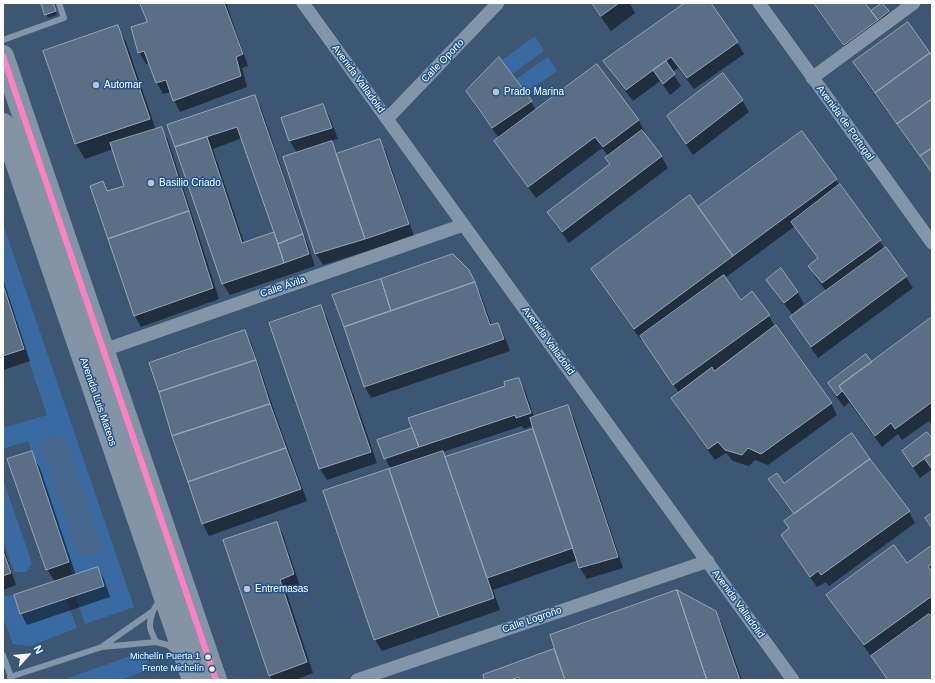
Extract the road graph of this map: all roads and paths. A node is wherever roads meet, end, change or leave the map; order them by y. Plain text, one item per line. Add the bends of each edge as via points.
1 (59, 3) edge
2 (303, 3) edge
3 (498, 3) edge
4 (758, 3) edge
5 (914, 3) edge
6 (3, 40) edge
7 (3, 56) edge
8 (812, 78) junction
9 (387, 119) junction
10 (3, 124) edge
11 (463, 225) junction
12 (932, 243) edge
13 (104, 350) junction
14 (708, 561) junction
15 (158, 602) junction
16 (156, 642) junction
17 (102, 647) junction
18 (3, 655) edge
19 (189, 670) edge
20 (11, 678) edge
21 (216, 680) edge
22 (357, 680) edge
23 (793, 680) edge

1 - 6 lane via 64,18
2 - 9 street, Avenida Valladolid
3 - 9 street, Calle Oporto
4 - 8 street, Avenida de Portugal
5 - 8 street
7 - 13 highway
8 - 12 street, Avenida de Portugal
9 - 11 street, Avenida Valladolid
10 - 15 highway, Avenida Luis Mateos
11 - 13 street, Calle Ávila
11 - 14 street, Avenida Valladolid
13 - 21 highway
14 - 22 street, Calle Logroño
14 - 23 street, Avenida Valladolid
15 - 16 lane via 149,622
15 - 17 lane
15 - 19 highway, Avenida Luis Mateos via 178,641
16 - 17 lane
16 - 19 lane via 168,645
17 - 20 lane
18 - 20 lane

